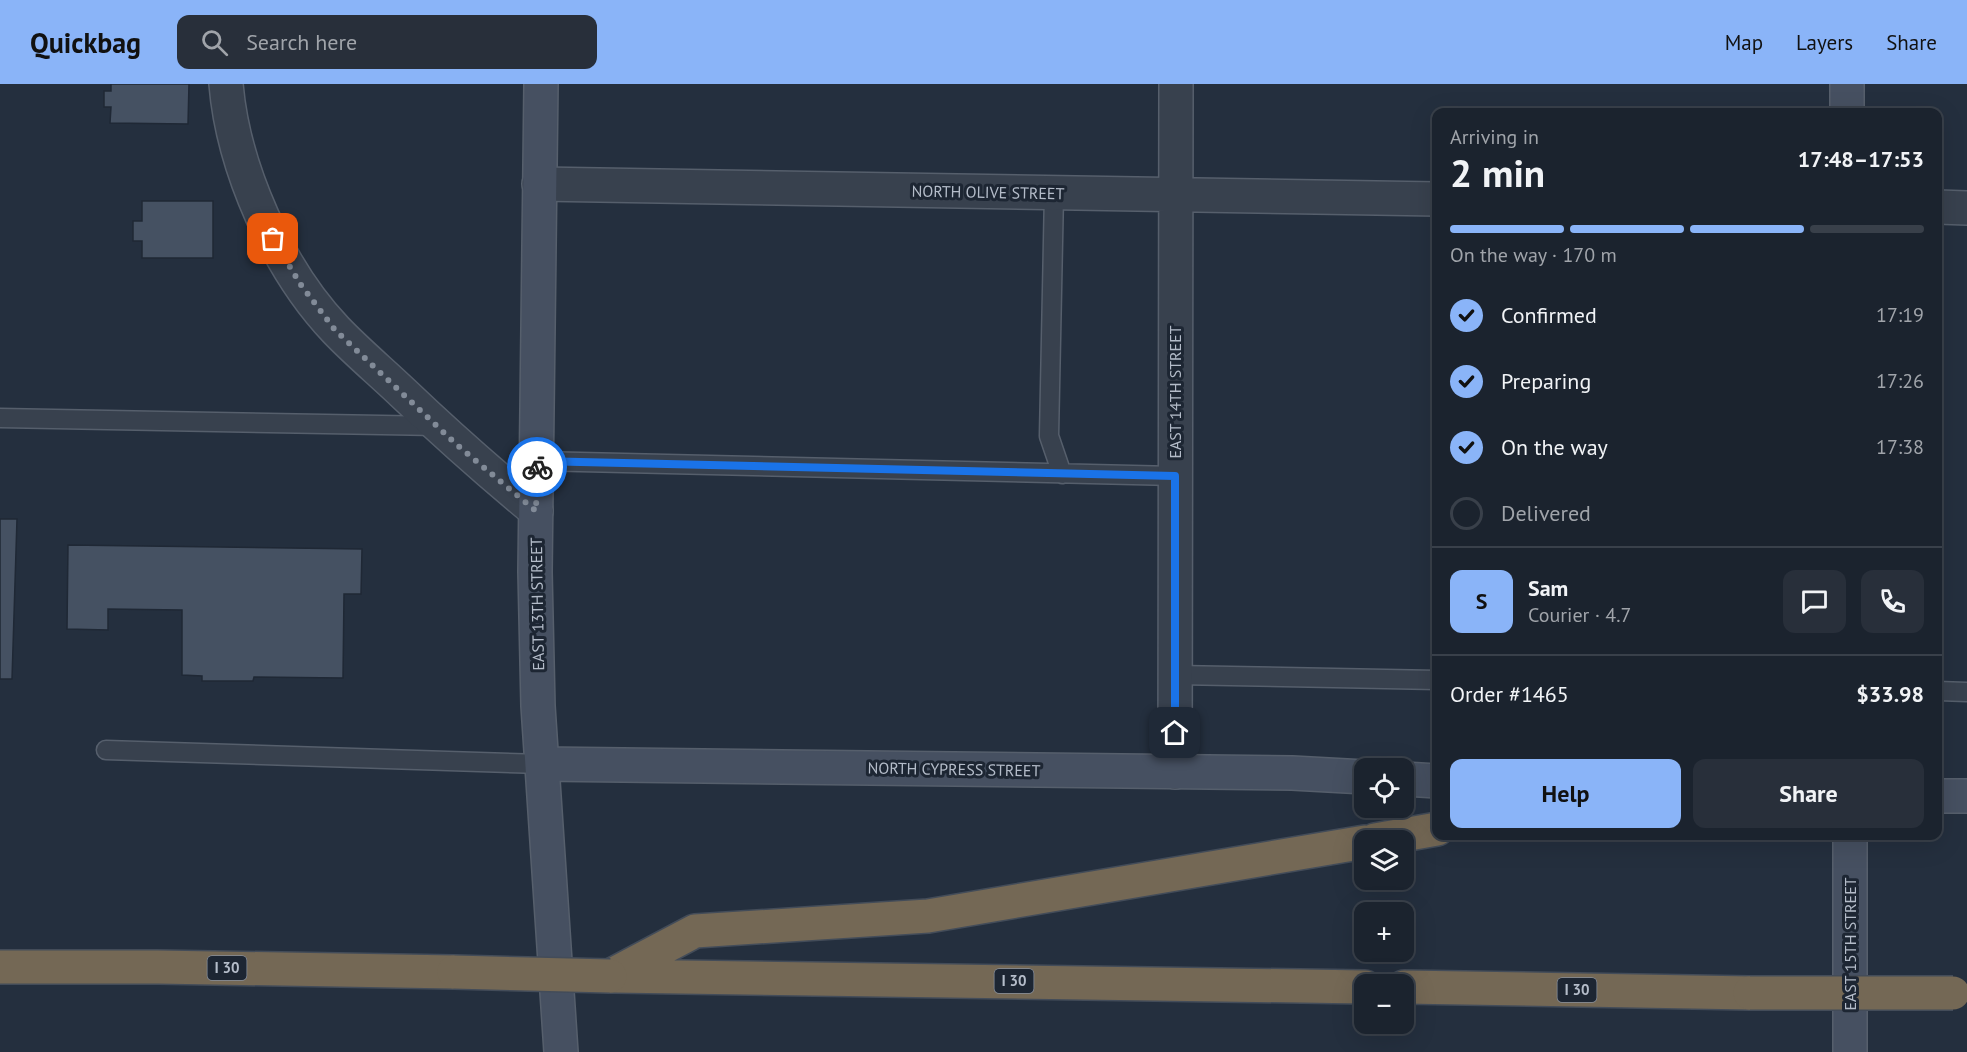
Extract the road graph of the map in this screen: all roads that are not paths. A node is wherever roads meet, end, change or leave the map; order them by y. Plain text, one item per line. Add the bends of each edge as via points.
1 (226, 84) edge
2 (541, 84) edge
3 (1176, 84) edge
4 (1847, 84) edge
5 (1847, 108) edge
6 (539, 184) junction
7 (1054, 193) junction
8 (1176, 195) junction
9 (1432, 199) edge
10 (1942, 207) edge
11 (1967, 208) edge
12 (0, 418) edge
13 (438, 426) junction
14 (537, 461) junction
15 (1062, 474) junction
16 (1175, 476) junction
17 (536, 511) junction
18 (1175, 675) junction
19 (1432, 680) edge
20 (1942, 690) edge
21 (1967, 692) edge
22 (106, 750) dead end
23 (542, 764) junction
24 (1175, 772) junction
25 (1354, 776) edge
26 (1414, 780) edge
27 (1432, 781) edge
28 (1942, 796) edge
29 (1967, 796) edge
30 (1432, 830) edge
31 (1414, 833) edge
32 (1850, 840) edge
33 (1354, 844) edge
34 (663, 961) junction
35 (0, 967) edge
36 (1354, 987) edge
37 (1414, 987) edge
38 (1960, 994) edge
39 (561, 1052) edge
40 (1850, 1052) edge

1 - 13 street via 250,187 273,239 301,285 335,330
2 - 6 main road, EAST 13TH STREET
3 - 8 street, EAST 14TH STREET
4 - 5 main road
6 - 7 street, NORTH OLIVE STREET
6 - 14 main road, EAST 13TH STREET
7 - 8 street, NORTH OLIVE STREET
7 - 15 lane via 1049,436
8 - 9 street, NORTH OLIVE STREET
8 - 16 street, EAST 14TH STREET
10 - 11 street
12 - 13 lane
13 - 17 street
14 - 15 lane
14 - 17 main road, EAST 13TH STREET
15 - 16 lane
16 - 18 street, EAST 14TH STREET
17 - 23 main road, EAST 13TH STREET
18 - 19 lane
18 - 24 street, EAST 14TH STREET
20 - 21 lane
22 - 23 lane
23 - 24 main road, NORTH CYPRESS STREET
23 - 39 main road, EAST 13TH STREET
24 - 25 main road, NORTH CYPRESS STREET
26 - 27 main road
28 - 29 main road
30 - 31 highway
32 - 40 main road, EAST 15TH STREET
33 - 34 highway via 928,916 695,931
34 - 35 highway, I 30, bridge via 610,976
34 - 36 highway, I 30
37 - 38 highway, I 30, bridge

